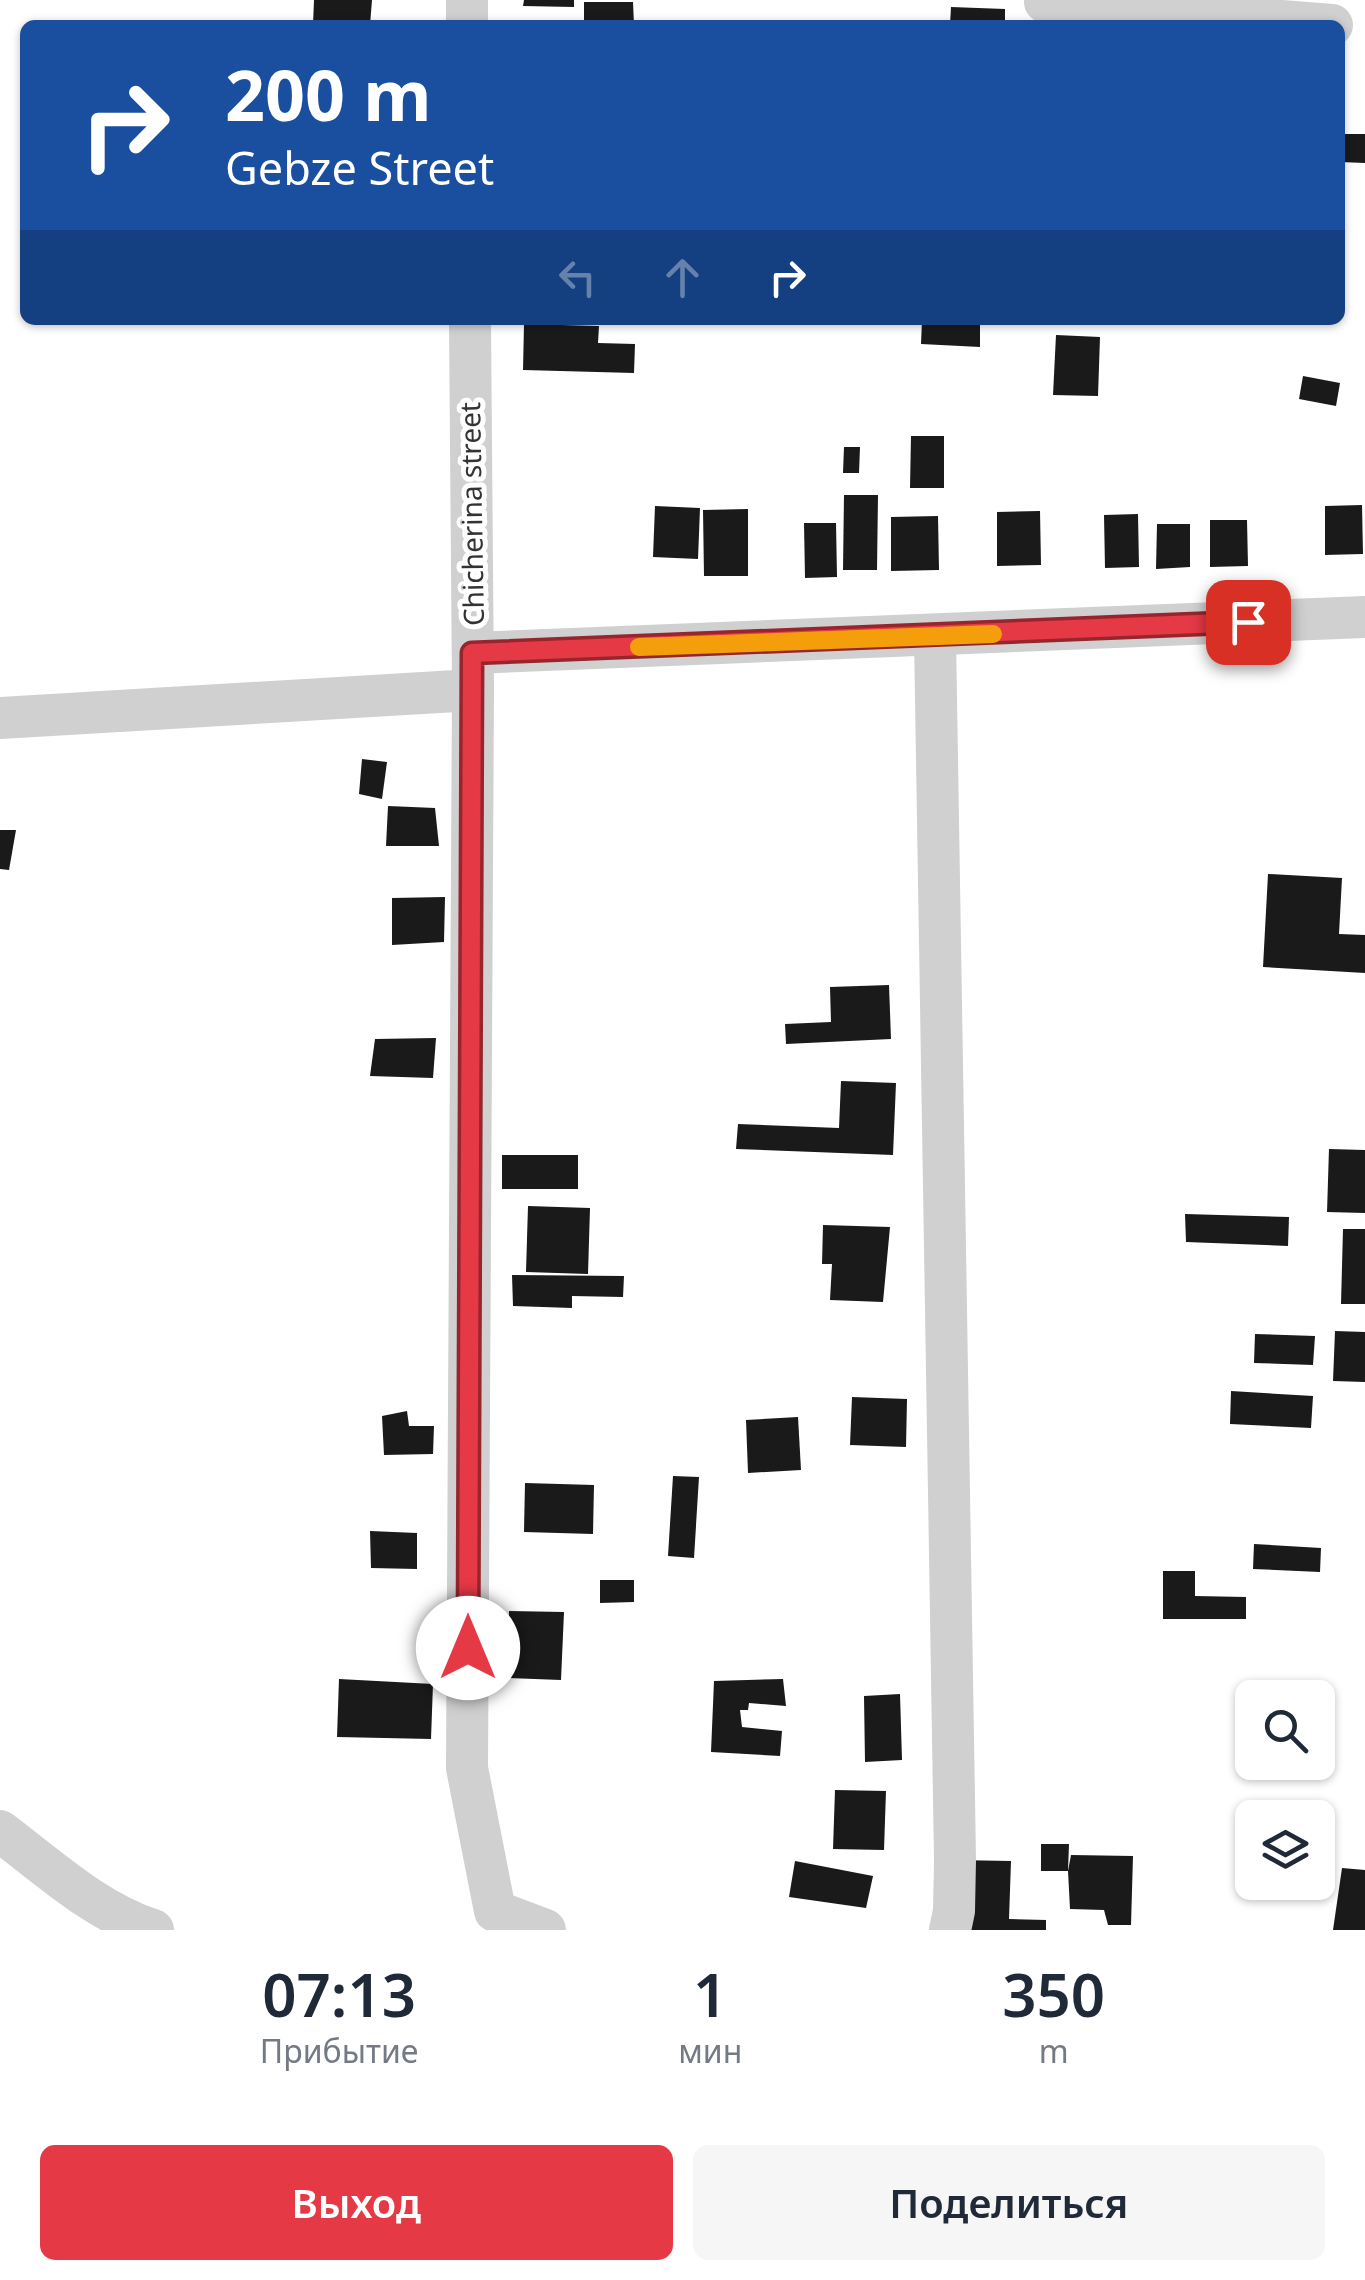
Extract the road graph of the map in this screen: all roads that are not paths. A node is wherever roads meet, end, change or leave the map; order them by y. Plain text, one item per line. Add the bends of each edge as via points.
1 (1044, 9) edge
2 (1242, 20) edge
3 (470, 325) edge
4 (1365, 617) edge
5 (934, 637) junction
6 (473, 671) junction
7 (0, 718) edge
8 (0, 1831) edge
9 (88, 1914) edge
10 (153, 1930) edge
11 (545, 1930) edge
12 (950, 1930) edge

1 - 2 street
3 - 6 street, Chicherina street
4 - 5 street
5 - 6 street
5 - 12 street via 955,1860
6 - 7 street
6 - 11 street, Chicherina street via 467,1768 494,1911
8 - 9 street
9 - 10 street

